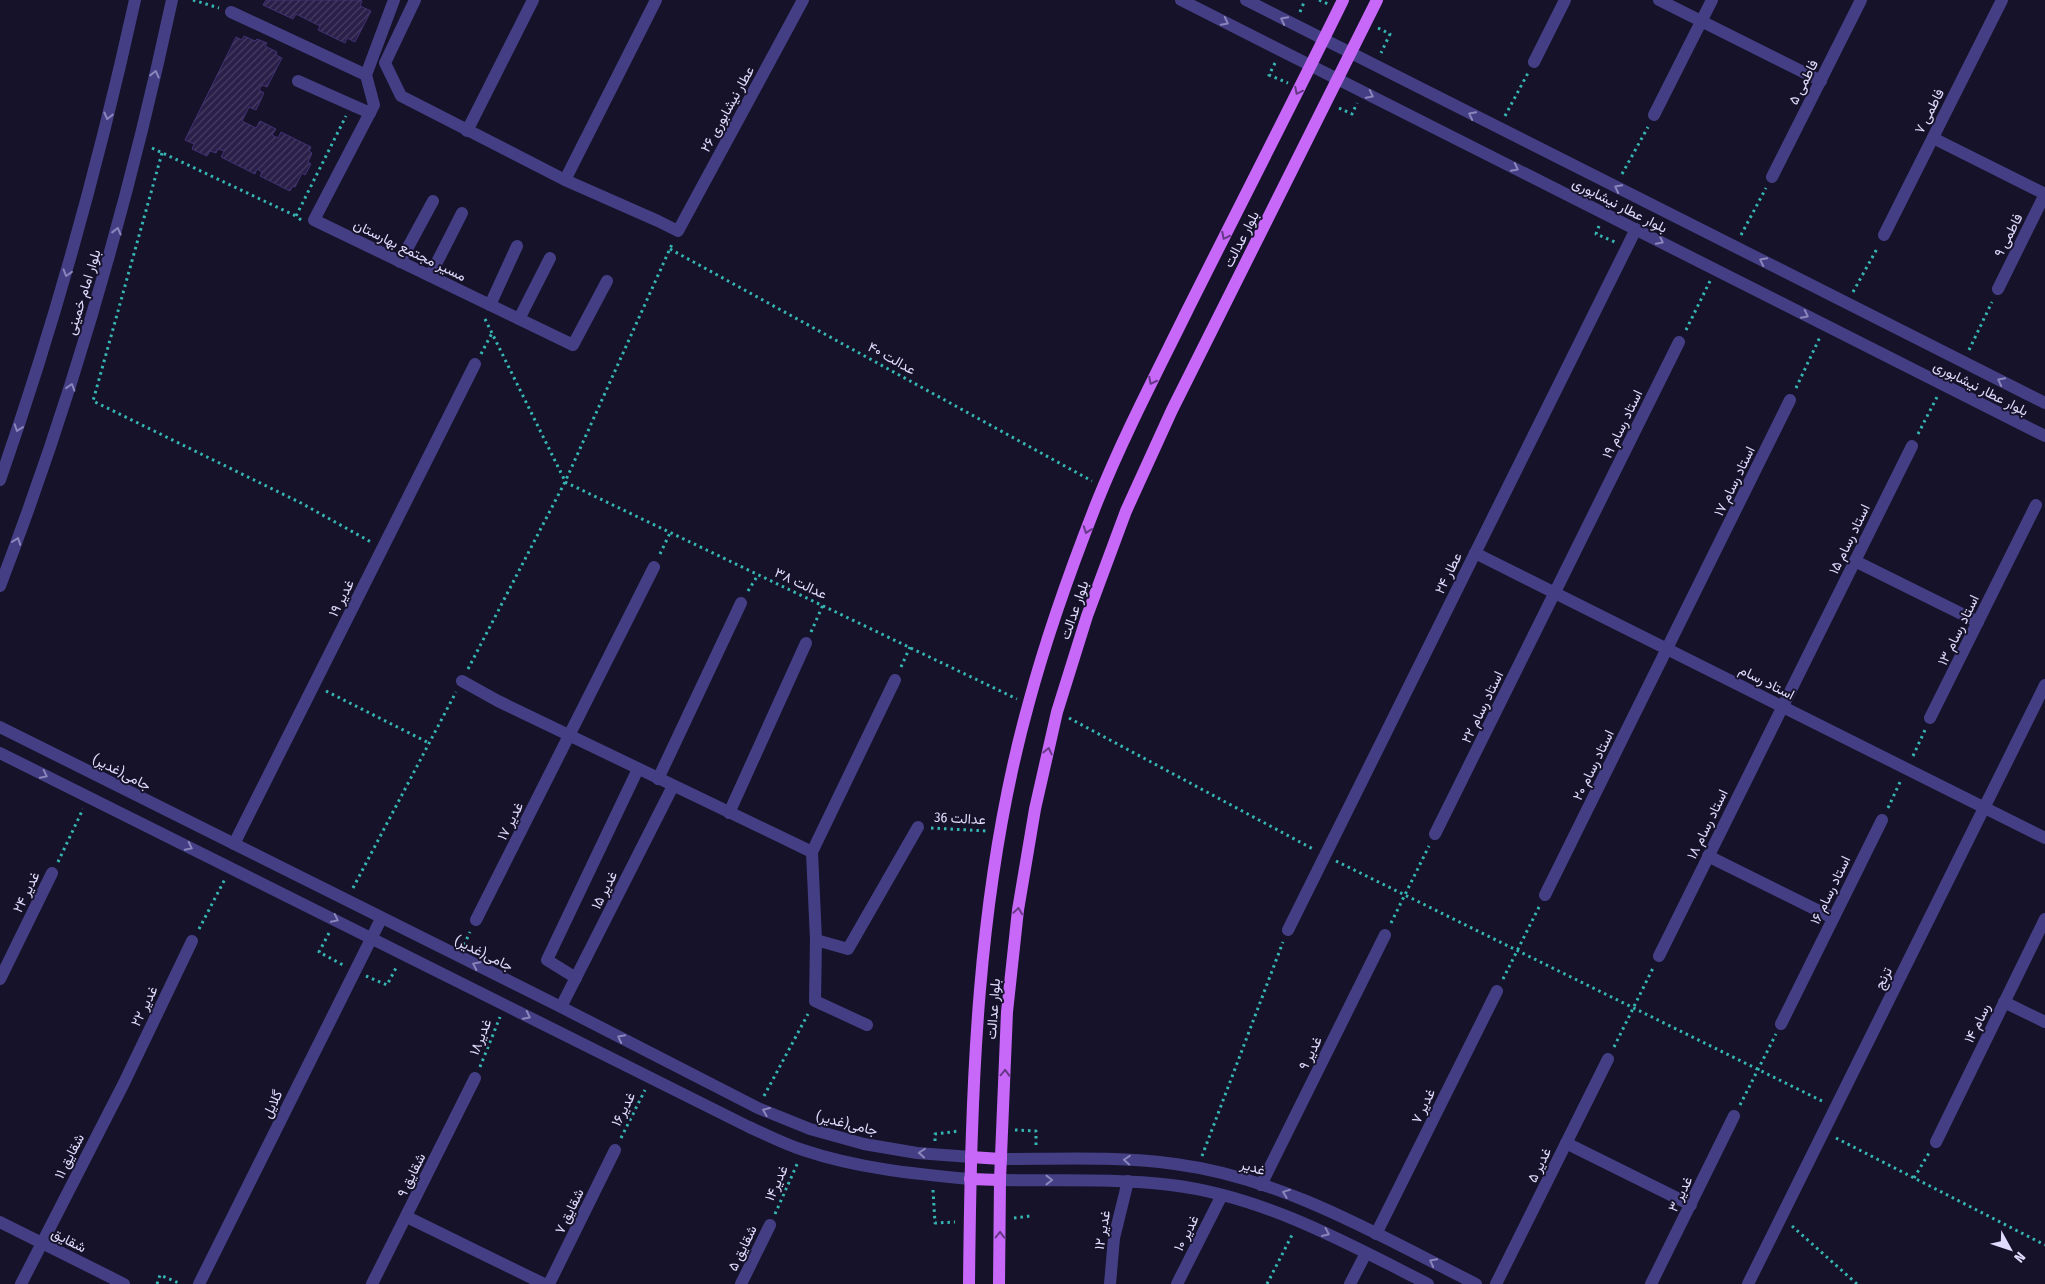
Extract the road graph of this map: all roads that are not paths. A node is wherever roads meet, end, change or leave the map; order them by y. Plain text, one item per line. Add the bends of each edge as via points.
1 (135, 0) edge
2 (172, 0) edge
3 (394, 0) edge
4 (415, 0) edge
5 (533, 0) edge
6 (656, 0) edge
7 (803, 0) edge
8 (1181, 0) edge
9 (1246, 0) edge
10 (1343, 0) edge
11 (1377, 0) edge
12 (1565, 0) edge
13 (1659, 0) edge
14 (1712, 0) edge
15 (1861, 0) edge
16 (2002, 0) edge
17 (231, 12) road end
18 (1702, 21) junction
19 (1323, 39) junction
20 (1350, 53) junction
21 (1534, 62) road end
22 (1310, 65) junction
23 (366, 75) junction
24 (1337, 79) junction
25 (1820, 80) junction
26 (298, 81) dead end
27 (370, 113) junction
28 (1654, 115) dead end
29 (467, 131) junction
30 (1933, 138) junction
31 (1772, 177) road end
32 (565, 180) junction
33 (2045, 194) edge
34 (432, 201) dead end
35 (462, 213) dead end
36 (1636, 229) junction
37 (1884, 235) road end
38 (517, 246) dead end
39 (550, 258) dead end
40 (400, 262) junction
41 (430, 276) junction
42 (607, 281) dead end
43 (1998, 289) road end
44 (490, 305) junction
45 (519, 319) junction
46 (1679, 342) road end
47 (475, 364) road end
48 (1790, 400) road end
49 (2045, 403) edge
50 (2045, 436) edge
51 (1912, 446) road end
52 (0, 480) edge
53 (2036, 505) dead end
54 (1475, 553) junction
55 (1855, 561) junction
56 (654, 568) road end
57 (0, 586) edge
58 (1555, 593) junction
59 (740, 603) road end
60 (1978, 622) junction
61 (806, 643) road end
62 (1667, 649) junction
63 (462, 680) road end
64 (894, 680) road end
65 (2045, 685) edge
66 (1783, 707) junction
67 (1930, 718) road end
68 (0, 727) edge
69 (570, 736) junction
70 (0, 753) edge
71 (638, 769) junction
72 (658, 779) junction
73 (673, 786) junction
74 (1984, 807) junction
75 (729, 813) junction
76 (1882, 820) road end
77 (918, 827) road end
78 (1435, 834) road end
79 (2045, 838) edge
80 (234, 844) junction
81 (812, 852) junction
82 (1708, 856) junction
83 (52, 873) road end
84 (1545, 895) road end
85 (1833, 918) junction
86 (2045, 918) edge
87 (381, 919) junction
88 (476, 920) road end
89 (1288, 930) road end
90 (1385, 935) road end
91 (372, 938) junction
92 (816, 940) junction
93 (192, 942) road end
94 (1659, 956) road end
95 (576, 978) junction
96 (0, 979) edge
97 (1497, 991) road end
98 (2004, 1002) junction
99 (561, 1007) junction
100 (2045, 1022) edge
101 (1781, 1024) road end
102 (867, 1025) dead end
103 (1608, 1059) road end
104 (475, 1078) road end
105 (124, 1083) joint
106 (1734, 1116) road end
107 (1936, 1142) road end
108 (1566, 1143) junction
109 (615, 1150) road end
110 (971, 1157) junction
111 (1001, 1159) junction
112 (970, 1179) junction
113 (1000, 1180) junction
114 (1128, 1181) junction
115 (1261, 1185) junction
116 (1222, 1195) junction
117 (1691, 1205) junction
118 (407, 1217) junction
119 (0, 1222) edge
120 (770, 1225) road end
121 (1376, 1234) junction
122 (42, 1243) junction
123 (1366, 1253) junction
124 (21, 1284) edge
125 (124, 1284) edge
126 (199, 1284) edge
127 (372, 1284) edge
128 (544, 1284) edge
129 (549, 1284) edge
130 (741, 1284) edge
131 (969, 1284) edge
132 (999, 1284) edge
133 (1110, 1284) edge
134 (1177, 1284) edge
135 (1350, 1284) edge
136 (1428, 1284) edge
137 (1476, 1284) edge
138 (1496, 1284) edge
139 (1651, 1284) edge
140 (1748, 1284) edge

1 -> 52 street, بلوار امام خمینی via 79,231 34,384
57 -> 2 street, بلوار امام خمینی via 68,395 114,240
3 - 23 street
4 - 29 street via 385,64 401,96
5 - 29 street
6 - 32 street
7 - 32 street, عطار نیشابوری ۲۶ via 678,231
8 -> 22 street, بلوار عطار نیشابوری
19 -> 9 street, بلوار عطار نیشابوری
10 - 19 main road, بلوار عدالت
11 - 20 main road, بلوار عدالت
12 - 21 street
13 - 18 street
14 - 18 street
15 - 25 street, فاطمی ۵
16 - 30 street, فاطمی ۷
17 - 23 street
18 - 25 street
18 - 28 street
19 - 20 street, بلوار عطار نیشابوری
19 - 22 main road, بلوار عدالت
20 - 24 main road, بلوار عدالت
49 -> 20 street, بلوار عطار نیشابوری
22 - 24 street, بلوار عطار نیشابوری
22 -> 110 main road, بلوار عدالت via 1145,396 1104,487 1058,607 1028,704 1000,832 988,906 977,1010
23 - 27 street, مسیر مجتمع بهارستان via 374,105
24 -> 36 street, بلوار عطار نیشابوری
111 -> 24 main road, بلوار عدالت via 1007,1012 1018,910 1035,809 1057,712 1087,616 1126,512 1172,410
25 - 31 street, فاطمی ۵
26 - 27 street
27 - 40 street, مسیر مجتمع بهارستان via 314,220
29 - 32 street
30 - 33 street
30 - 37 street, فاطمی ۷
33 - 43 street, فاطمی ۹
34 - 40 street
35 - 41 street
36 -> 50 street, بلوار عطار نیشابوری
36 - 54 street, عطار ۲۴
38 - 44 street
39 - 45 street
40 - 41 street, مسیر مجتمع بهارستان
41 - 44 street, مسیر مجتمع بهارستان
42 - 45 street, مسیر مجتمع بهارستان via 573,345
44 - 45 street, مسیر مجتمع بهارستان
46 - 58 street, استاد رسام ۱۹
47 - 80 street, غدیر ۱۹
48 - 62 street, استاد رسام ۱۷
51 - 55 street, استاد رسام ۱۵
53 - 60 street, استاد رسام ۱۳
54 - 58 street, استاد رسام
54 - 89 street, عطار ۲۴
55 - 60 street
55 - 66 street, استاد رسام ۱۵
56 - 69 street, غدیر ۱۷
58 - 62 street, استاد رسام
58 - 78 street, استاد رسام ۲۲
59 - 72 street
60 - 67 street, استاد رسام ۱۳
61 - 75 street
62 - 66 street, استاد رسام
62 - 84 street, استاد رسام ۲۰
63 - 69 street
64 - 81 street
65 - 74 street, ترنج
66 - 74 street, استاد رسام
66 - 82 street, استاد رسام ۱۸
68 - 80 street, جامی(غدیر)
69 - 71 street
69 - 88 street, غدیر ۱۷
70 -> 91 street
71 - 72 street
71 - 95 street via 547,960
72 - 73 street
73 - 75 street
73 - 95 street, غدیر ۱۵
74 - 79 street, استاد رسام
74 - 140 street, ترنج
75 - 81 street
76 - 85 street, استاد رسام ۱۶
77 - 92 street via 848,949
80 - 87 street, جامی(غدیر)
81 - 92 street
82 - 85 street
82 - 94 street, استاد رسام ۱۸
83 - 96 street, غدیر ۲۴
85 - 101 street, استاد رسام ۱۶
86 - 98 street, رسام ۱۴
87 - 91 street, گلایل
99 -> 87 street, جامی(غدیر)
90 - 115 street, غدیر ۹
91 -> 112 street via 749,1128 803,1150 905,1173
91 - 126 street, گلایل
92 - 102 street via 815,1001
93 - 105 street, غدیر ۲۲
95 - 99 street, غدیر ۱۵
97 - 121 street, غدیر ۷
98 - 100 street
98 - 107 street, رسام ۱۴
110 -> 99 street, جامی(غدیر) via 917,1153 810,1130 758,1108
103 - 108 street, غدیر ۵
104 - 118 street, شقایق ۹
105 - 122 street, شقایق ۱۱
106 - 117 street, غدیر ۳
108 - 117 street
108 - 138 street, غدیر ۵
109 - 129 street, شقایق ۷
110 - 111 main road
110 - 112 main road, بلوار عدالت
111 - 113 main road, بلوار عدالت
115 -> 111 street, غدیر via 1228,1174 1175,1164 1122,1159
112 - 113 main road
112 - 131 main road, بلوار عدالت
113 -> 114 street
132 -> 113 main road, بلوار عدالت
114 - 116 street via 1172,1185
114 - 133 street, غدیر ۱۲ via 1114,1238
121 -> 115 street, غدیر via 1303,1200
116 -> 123 street via 1277,1212
116 - 134 street, غدیر ۱۰
117 - 139 street, غدیر ۳
118 - 127 street, شقایق ۹
118 - 128 street
119 - 122 street, شقایق
120 - 130 street, شقایق ۵
137 -> 121 street, غدیر
122 - 124 street, شقایق ۱۱
122 - 125 street, شقایق
123 - 135 street
123 - 136 street

